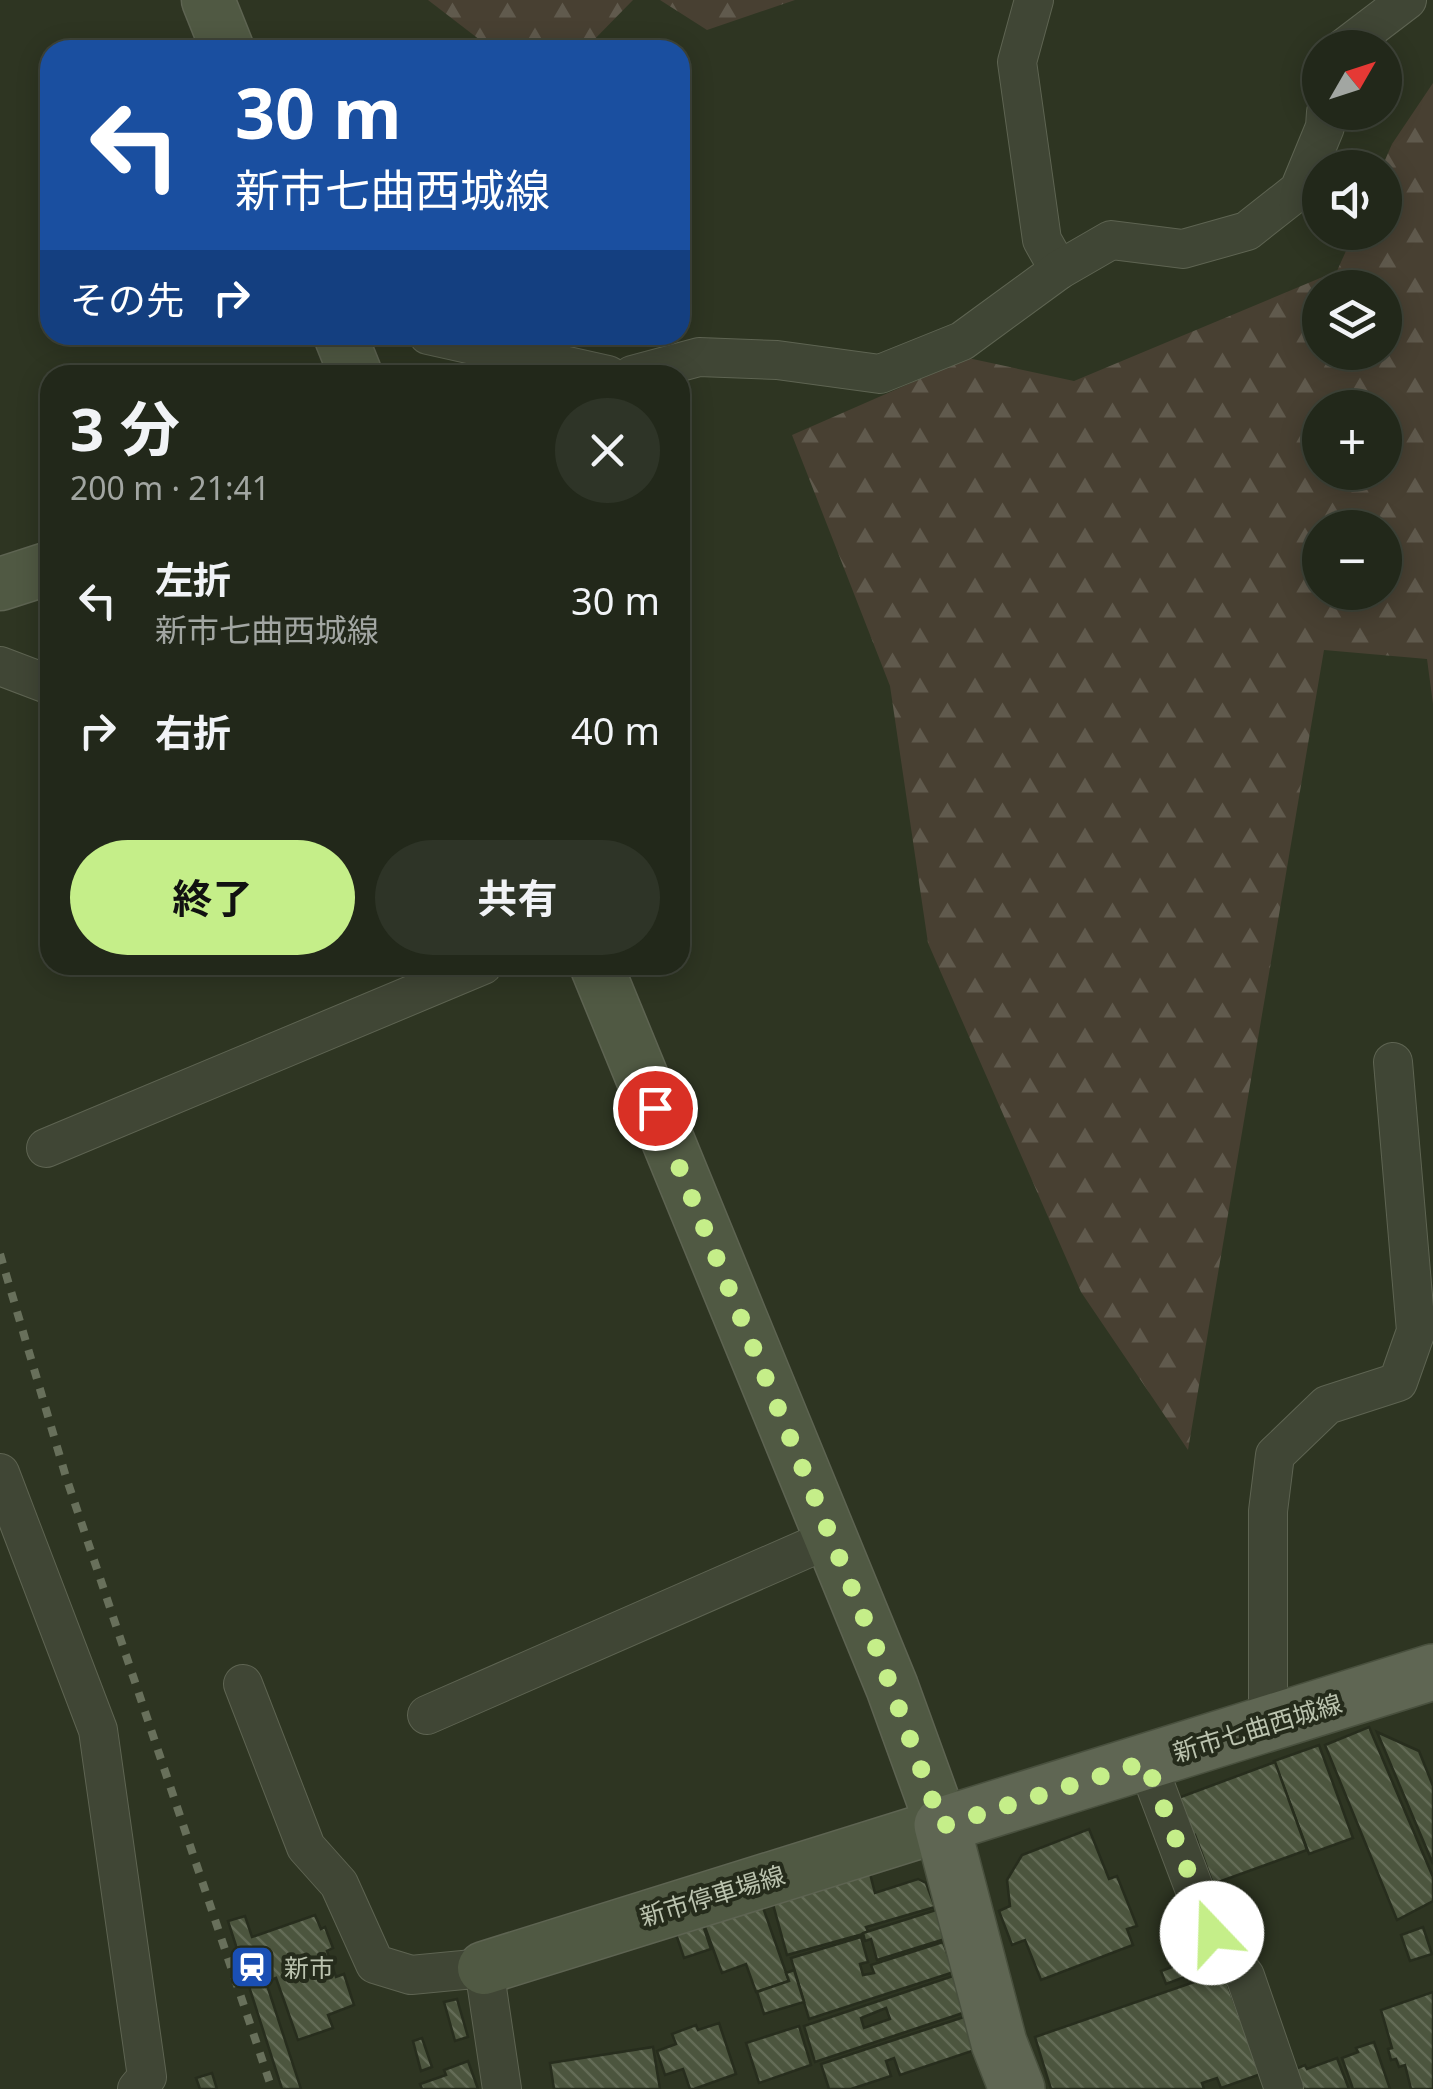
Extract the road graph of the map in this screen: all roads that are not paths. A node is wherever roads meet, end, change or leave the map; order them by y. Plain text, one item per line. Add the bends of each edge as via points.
1 (208, 0) edge
2 (1034, 0) edge
3 (1407, 0) edge
4 (1368, 30) edge
5 (224, 40) edge
6 (1324, 130) edge
7 (1059, 270) junction
8 (473, 345) edge
9 (563, 365) edge
10 (669, 365) edge
11 (40, 571) edge
12 (0, 584) edge
13 (0, 666) edge
14 (40, 681) edge
15 (459, 975) edge
16 (600, 975) edge
17 (1393, 1062) dead end
18 (46, 1148) dead end
19 (0, 1473) edge
20 (831, 1538) junction
21 (1433, 1672) edge
22 (243, 1684) dead end
23 (427, 1716) dead end
24 (1268, 1724) junction
25 (1146, 1762) junction
26 (942, 1826) junction
27 (484, 1968) junction
28 (137, 2089) edge
29 (502, 2089) edge
30 (1017, 2089) edge
31 (1284, 2089) edge

1 - 5 street
2 - 7 street via 1017,62 1042,240
3 - 4 street
6 - 7 street via 1299,190 1247,231 1183,249 1112,240
7 - 10 street via 962,342 880,374 777,360 699,357
8 - 9 street
11 - 12 street
13 - 14 street
15 - 18 street
16 - 20 street
17 - 24 street via 1416,1331 1398,1382 1327,1405 1274,1455
19 - 28 street via 98,1730 147,2077
20 - 23 street
20 - 26 street
21 - 24 main road, 新市七曲西城線
22 - 27 street via 306,1847 339,1884 375,1964 412,1975
24 - 25 main road, 新市七曲西城線
25 - 26 main road, 新市七曲西城線
25 - 31 street via 1212,1933 1246,1976
26 - 27 street, 新市停車場線
26 - 30 main road
27 - 29 street

